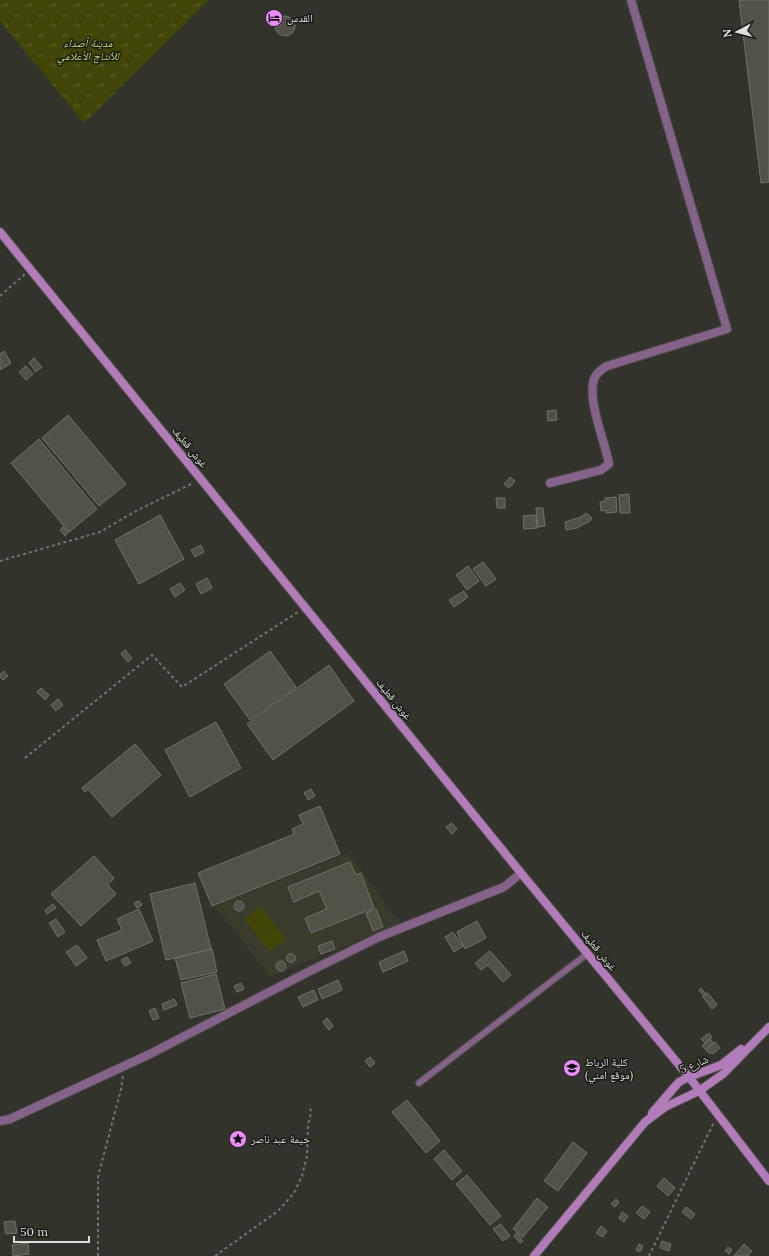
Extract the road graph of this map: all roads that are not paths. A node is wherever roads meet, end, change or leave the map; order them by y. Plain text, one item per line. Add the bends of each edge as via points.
1 (631, 0) edge
2 (0, 232) edge
3 (550, 482) dead end
4 (521, 873) junction
5 (587, 954) junction
6 (769, 1027) edge
7 (760, 1035) junction
8 (689, 1076) junction
9 (419, 1083) dead end
10 (699, 1091) junction
11 (0, 1121) edge
12 (645, 1122) junction
13 (769, 1181) edge
14 (534, 1256) edge

1 - 3 street via 727,329 600,370 594,378 592,394 610,464 601,470
2 - 4 main road, غوش قطيف
4 - 5 main road, غوش قطيف
4 - 11 street via 504,887 379,937 150,1054 10,1119
5 - 8 main road, غوش قطيف
5 - 9 lane
6 - 7 main road
7 - 8 main road, شارع 5 via 721,1064
7 - 10 main road via 723,1074
8 - 10 main road, غوش قطيف
8 - 12 main road, شارع 5 via 679,1082
10 - 12 main road via 665,1107
10 - 13 main road, غوش قطيف
12 - 14 main road

